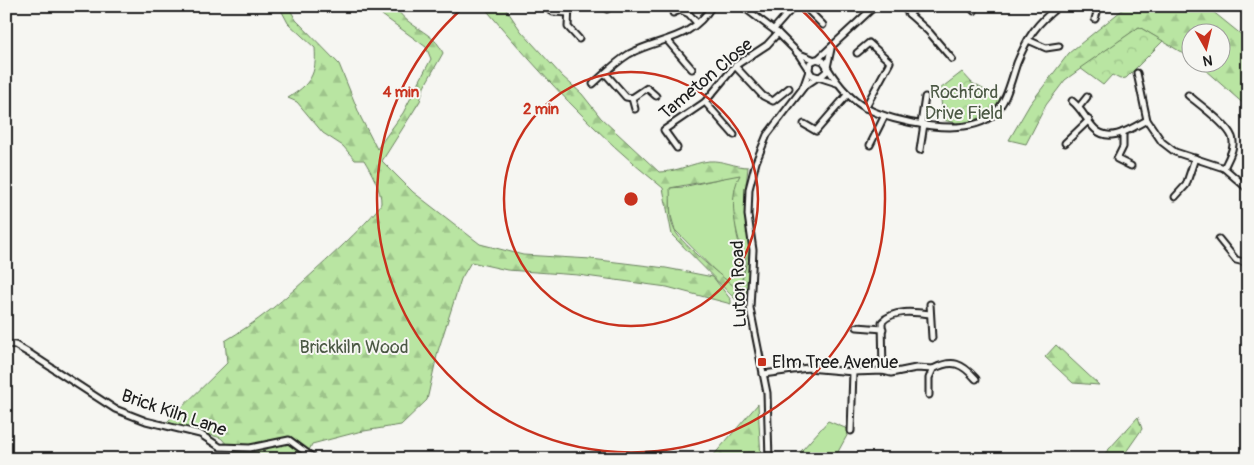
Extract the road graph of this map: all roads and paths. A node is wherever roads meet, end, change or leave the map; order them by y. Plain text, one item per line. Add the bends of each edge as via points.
1 (543, 6) edge
2 (569, 6) edge
3 (712, 6) edge
4 (742, 6) edge
5 (794, 6) edge
6 (804, 6) edge
7 (874, 6) edge
8 (903, 6) edge
9 (918, 6) edge
10 (970, 6) edge
11 (1059, 6) edge
12 (1099, 6) edge
13 (680, 8) edge
14 (974, 12) dead end
15 (568, 13) junction
16 (672, 13) dead end
17 (910, 14) junction
18 (1095, 19) dead end
19 (697, 23) junction
20 (823, 25) dead end
21 (776, 31) junction
22 (580, 39) dead end
23 (1028, 40) junction
24 (668, 41) junction
25 (1059, 46) dead end
26 (832, 48) junction
27 (797, 52) junction
28 (857, 53) dead end
29 (816, 59) junction
30 (952, 59) dead end
31 (735, 66) junction
32 (827, 66) junction
33 (692, 69) dead end
34 (809, 70) junction
35 (1137, 73) dead end
36 (605, 74) junction
37 (819, 77) junction
38 (837, 83) junction
39 (593, 84) dead end
40 (789, 88) dead end
41 (803, 88) junction
42 (848, 94) junction
43 (1188, 95) dead end
44 (656, 96) dead end
45 (925, 97) dead end
46 (1087, 97) dead end
47 (632, 98) junction
48 (1072, 101) dead end
49 (705, 102) junction
50 (1079, 107) junction
51 (865, 108) junction
52 (635, 109) dead end
53 (884, 117) junction
54 (1089, 120) junction
55 (1146, 120) junction
56 (804, 124) dead end
57 (922, 124) junction
58 (1122, 132) junction
59 (734, 136) dead end
60 (1065, 143) dead end
61 (870, 145) dead end
62 (677, 148) dead end
63 (920, 150) dead end
64 (1194, 158) junction
65 (1132, 166) dead end
66 (1224, 168) junction
67 (1248, 189) edge
68 (1175, 197) dead end
69 (1219, 239) dead end
70 (1248, 264) edge
71 (930, 304) dead end
72 (930, 314) junction
73 (857, 327) dead end
74 (883, 329) junction
75 (932, 338) dead end
76 (6, 344) edge
77 (933, 369) junction
78 (883, 370) junction
79 (853, 372) junction
80 (763, 374) junction
81 (976, 379) dead end
82 (929, 395) dead end
83 (851, 431) dead end
84 (315, 459) edge
85 (769, 459) edge

1 - 15 street via 553,12
2 - 15 street
3 - 19 street
4 - 21 street
5 - 21 street, Tameton Close
6 - 20 street
7 - 26 street
8 - 17 street
9 - 17 street
10 - 14 street
11 - 23 street via 1039,22
12 - 18 street
13 - 16 street
13 - 19 street
15 - 22 street via 568,27
17 - 30 street
19 - 24 street
21 - 27 street
21 - 31 street, Tameton Close via 767,45
23 - 25 street via 1046,48
23 - 57 street via 1006,95 994,114 978,124 958,127
24 - 33 street
24 - 36 street via 630,54
26 - 29 street
26 - 32 street
27 - 29 street
27 - 34 street
28 - 51 street via 869,43 890,62
29 - 32 street
29 - 34 street via 810,63
31 - 40 street via 763,96 773,101
31 - 49 street, Tameton Close
32 - 37 street via 826,72
32 - 38 street
34 - 37 street
34 - 41 street
35 - 55 street
36 - 39 street
36 - 47 street
37 - 38 street
37 - 41 street
38 - 42 street
41 - 80 street, Luton Road via 767,135 754,168 748,202 753,257 750,308
42 - 51 street
42 - 56 street via 816,131
43 - 66 street via 1232,137 1233,148
44 - 47 street via 647,88
45 - 57 street
46 - 50 street
47 - 52 street
48 - 50 street
49 - 59 street
49 - 62 street, Tameton Close via 664,130
50 - 54 street
51 - 53 street
53 - 57 street
53 - 61 street
54 - 58 street via 1102,134 1111,136
54 - 60 street
55 - 58 street
55 - 64 street via 1162,142 1175,152
57 - 63 street
58 - 65 street via 1123,147 1117,159
64 - 66 street
64 - 68 street via 1186,185
66 - 67 street
69 - 70 street via 1236,260
71 - 72 street
72 - 74 street via 899,313 886,317 882,322
72 - 75 street
73 - 74 street
74 - 78 street
76 - 84 street, Brick Kiln Lane via 15,345 32,355 116,409 200,434 220,446 250,448 289,440
77 - 78 street via 916,368 892,373
77 - 81 street via 950,362 966,367
77 - 82 street via 929,378
78 - 79 street
79 - 80 street via 808,368
79 - 83 street
80 - 85 street, Luton Road

